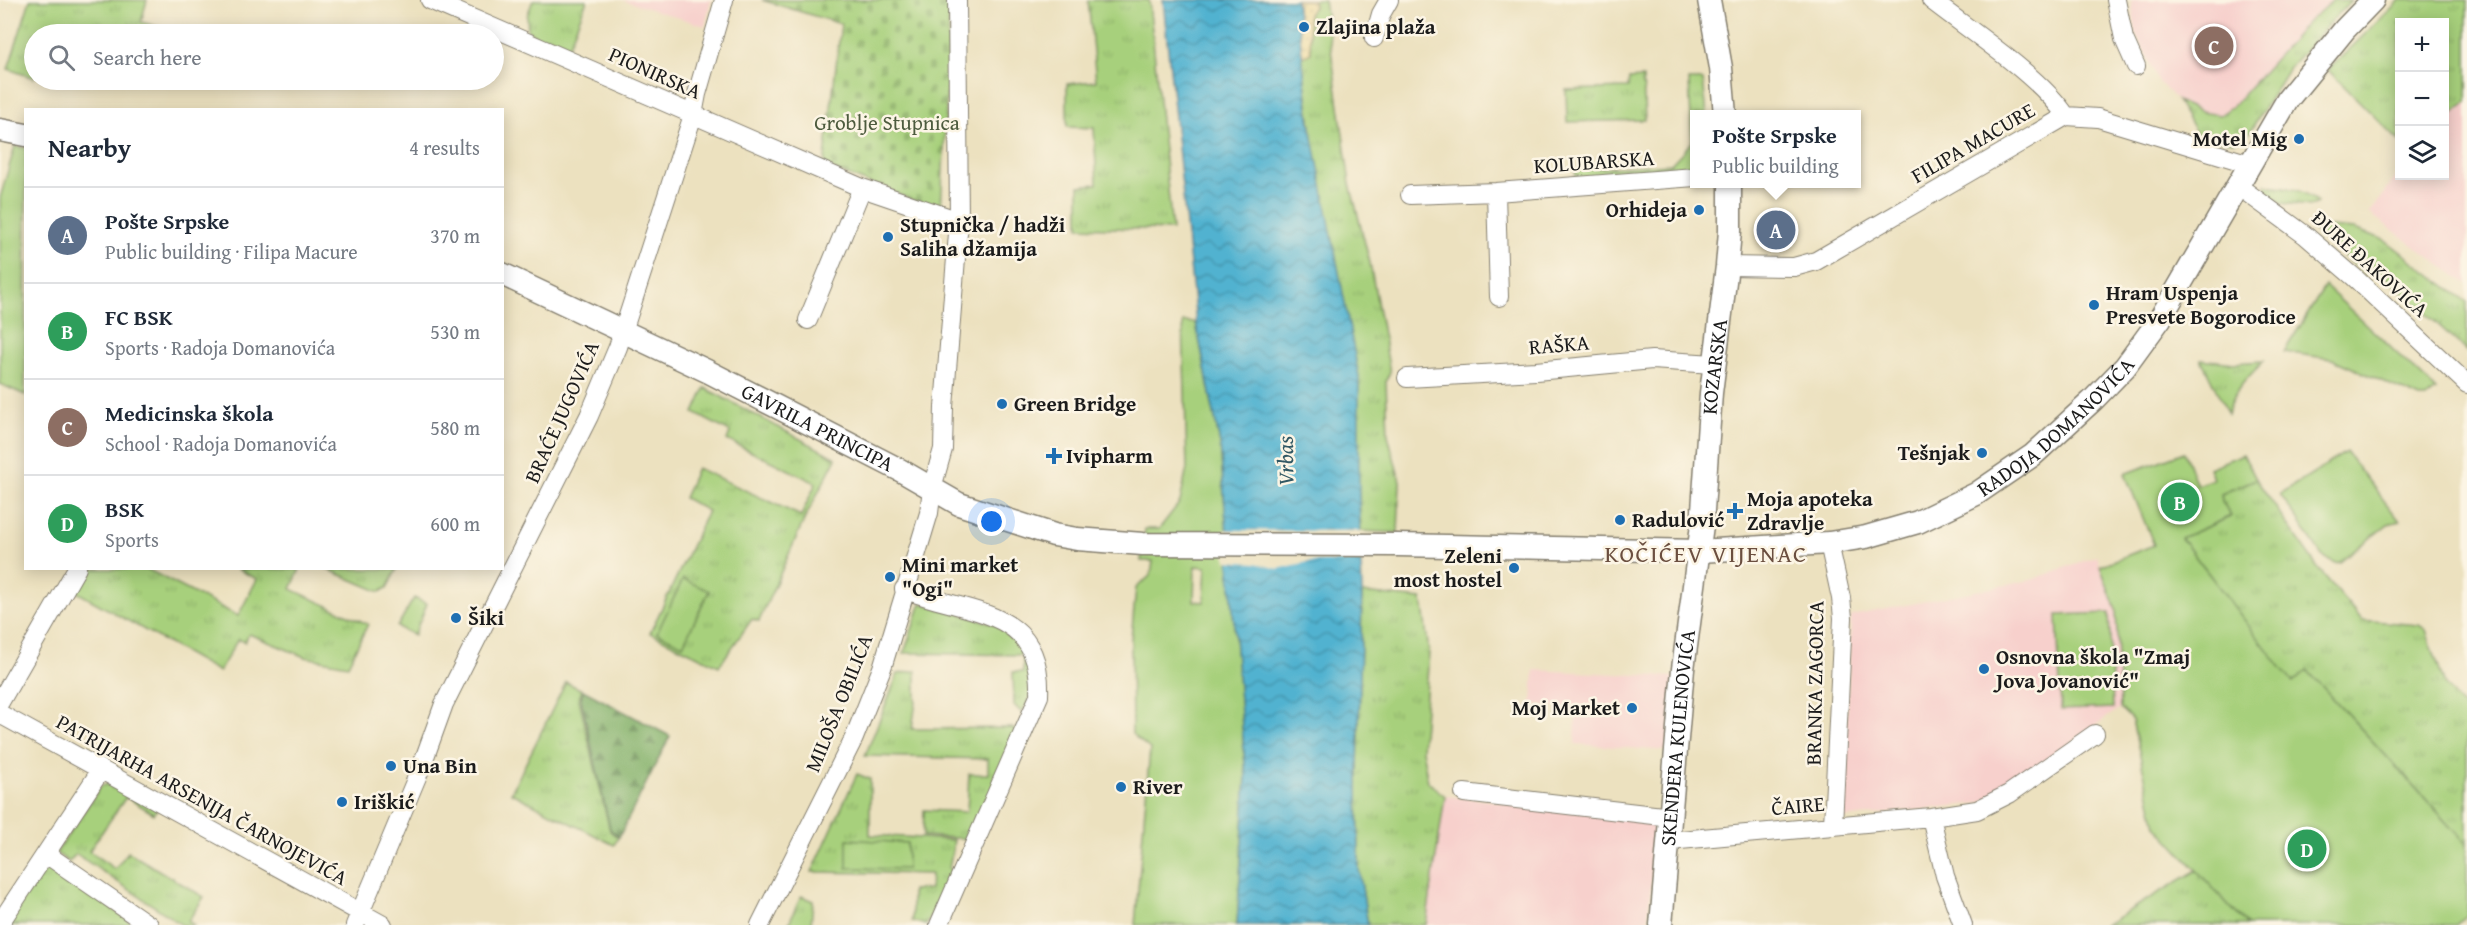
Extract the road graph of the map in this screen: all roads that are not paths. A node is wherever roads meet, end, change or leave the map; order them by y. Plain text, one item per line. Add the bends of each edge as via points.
1 (430, 0) edge
2 (724, 0) edge
3 (957, 0) edge
4 (1389, 0) edge
5 (1709, 0) edge
6 (1931, 0) edge
7 (2116, 0) edge
8 (2373, 0) edge
9 (485, 24) edge
10 (504, 32) edge
11 (1374, 38) dead end
12 (2136, 66) dead end
13 (1725, 110) edge
14 (693, 115) junction
15 (2066, 117) junction
16 (0, 130) edge
17 (24, 135) edge
18 (2250, 164) junction
19 (1690, 177) edge
20 (2238, 186) junction
21 (862, 188) junction
22 (1730, 188) edge
23 (1496, 192) junction
24 (1410, 195) dead end
25 (959, 221) junction
26 (1727, 266) junction
27 (504, 275) edge
28 (1499, 297) dead end
29 (808, 320) dead end
30 (622, 331) junction
31 (1714, 364) junction
32 (1407, 378) dead end
33 (2467, 384) edge
34 (932, 488) junction
35 (1829, 543) junction
36 (1398, 545) joint
37 (1700, 551) junction
38 (76, 570) edge
39 (904, 589) junction
40 (0, 702) edge
41 (0, 714) edge
42 (2095, 734) dead end
43 (101, 770) junction
44 (1464, 793) dead end
45 (1931, 816) junction
46 (1671, 817) junction
47 (1833, 825) junction
48 (1669, 841) junction
49 (46, 854) junction
50 (358, 919) edge
51 (0, 923) edge
52 (149, 925) edge
53 (383, 925) edge
54 (760, 925) edge
55 (939, 925) edge
56 (1661, 925) edge
57 (1963, 925) edge

1 - 9 street, PIONIRSKA
2 - 14 street, BRAĆE JUGOVIĆA
3 - 25 street, MILOŠA OBILIĆA
4 - 11 street
5 - 13 main road
6 - 15 street via 2013,64 2054,100
7 - 12 street via 2124,39
8 - 18 main road, RADOJA DOMANOVIĆA via 2299,84
10 - 14 street, PIONIRSKA
14 - 21 street, PIONIRSKA
14 - 30 street, BRAĆE JUGOVIĆA
15 - 18 street, FILIPA MACURE via 2098,118
15 - 26 street, FILIPA MACURE via 1816,261 1794,267
16 - 17 main road
18 - 20 main road, RADOJA DOMANOVIĆA
19 - 23 street, KOLUBARSKA
20 - 33 street, ĐURE ĐAKOVIĆA via 2355,278
20 - 35 main road, RADOJA DOMANOVIĆA via 2160,319 2125,367 2055,435 1998,480 1944,510 1891,530
21 - 25 street, PIONIRSKA
21 - 29 street
22 - 26 main road, KOZARSKA
23 - 24 street, KOLUBARSKA
23 - 28 street
25 - 34 street, MILOŠA OBILIĆA via 943,449
26 - 31 main road, KOZARSKA
27 - 30 main road, GAVRILA PRINCIPA
30 - 34 main road, GAVRILA PRINCIPA
30 - 50 street, BRAĆE JUGOVIĆA via 590,416 444,704
31 - 32 street, RAŠKA via 1652,360
31 - 37 main road, KOZARSKA
34 - 36 main road, GAVRILA PRINCIPA via 958,504 1041,532 1077,539 1143,544
34 - 39 street, MILOŠA OBILIĆA
35 - 37 main road, RADOJA DOMANOVIĆA
35 - 47 street, BRANKA ZAGORCA via 1843,618
36 - 37 main road, RADOJA DOMANOVIĆA
37 - 46 main road, SKENDERA KULENOVIĆA via 1683,669
38 - 40 street
39 - 54 street, MILOŠA OBILIĆA via 882,668 854,738
39 - 55 street via 1010,625 1023,635 1033,651 1040,676 1039,696
41 - 43 street, PATRIJARHA ARSENIJA ČARNOJEVIĆA
42 - 45 street, ČAIRE via 1992,804
43 - 49 street
43 - 50 street, PATRIJARHA ARSENIJA ČARNOJEVIĆA
44 - 46 street
45 - 47 street, ČAIRE
45 - 57 street via 1945,876
46 - 48 main road, SKENDERA KULENOVIĆA
47 - 48 street, ČAIRE
48 - 56 main road, SKENDERA KULENOVIĆA
49 - 51 street
49 - 52 street
50 - 53 street, PATRIJARHA ARSENIJA ČARNOJEVIĆA

